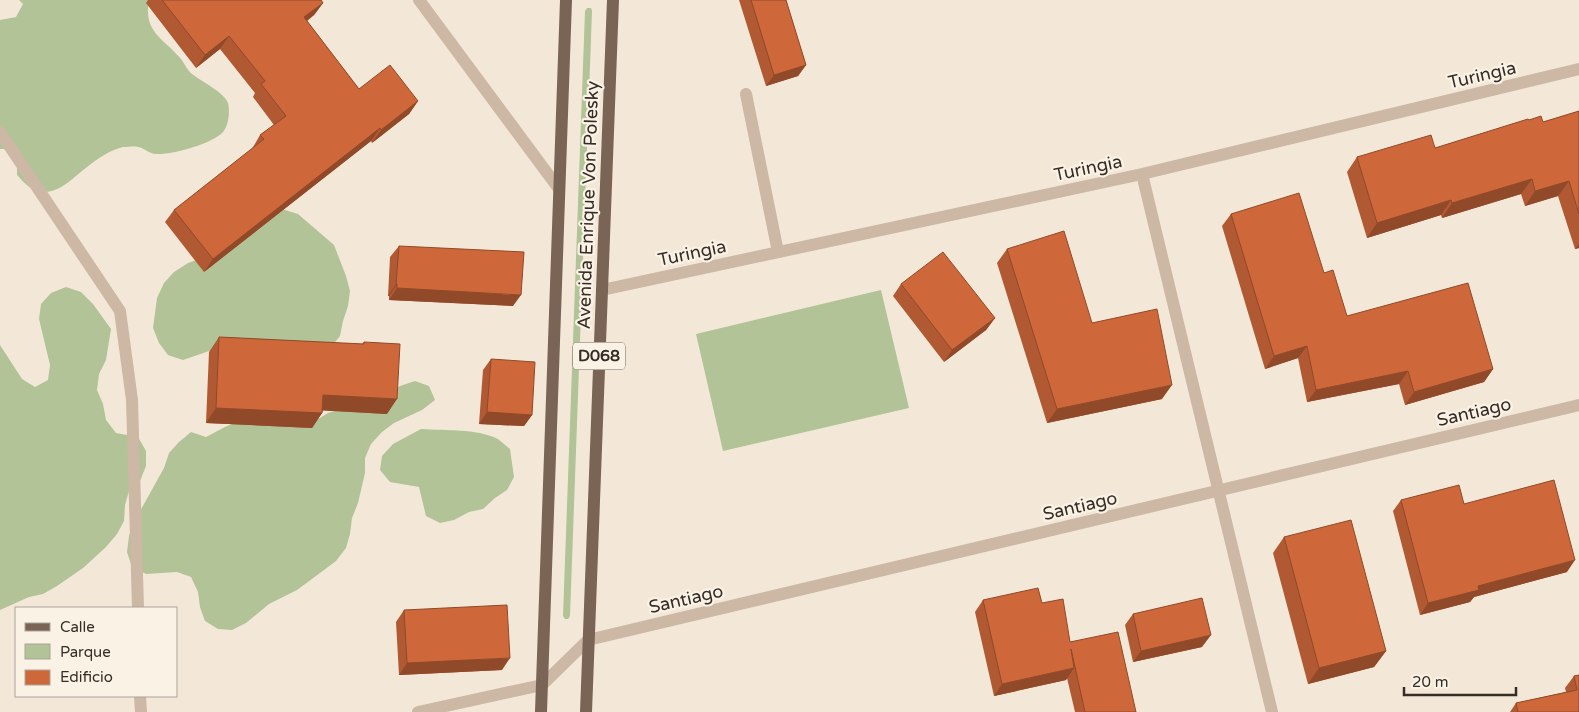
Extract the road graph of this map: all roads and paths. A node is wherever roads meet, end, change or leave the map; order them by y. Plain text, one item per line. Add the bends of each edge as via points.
1 (419, 0) edge
2 (566, 0) edge
3 (614, 0) edge
4 (1579, 69) edge
5 (746, 94) dead end
6 (0, 132) edge
7 (1142, 174) junction
8 (559, 189) junction
9 (778, 252) junction
10 (602, 290) junction
11 (1579, 405) edge
12 (1219, 491) junction
13 (138, 607) edge
14 (588, 640) junction
15 (542, 685) junction
16 (140, 697) edge
17 (141, 712) edge
18 (418, 712) edge
19 (541, 712) edge
20 (586, 712) edge
21 (1272, 712) edge

1 - 8 street
2 - 8 main road, Avenida Enrique Von Polesky / D068
3 - 10 main road, Avenida Enrique Von Polesky / D068
4 - 7 street, Turingia
5 - 9 street
6 - 13 street via 120,310 132,400
7 - 9 street, Turingia
7 - 12 street
8 - 15 main road, Avenida Enrique Von Polesky / D068
9 - 10 street, Turingia
10 - 14 main road, Avenida Enrique Von Polesky / D068
11 - 12 street, Santiago
12 - 14 street, Santiago
12 - 21 street
14 - 15 street
14 - 20 main road, Avenida Enrique Von Polesky / D068
15 - 18 street
15 - 19 main road, Avenida Enrique Von Polesky / D068
16 - 17 street

